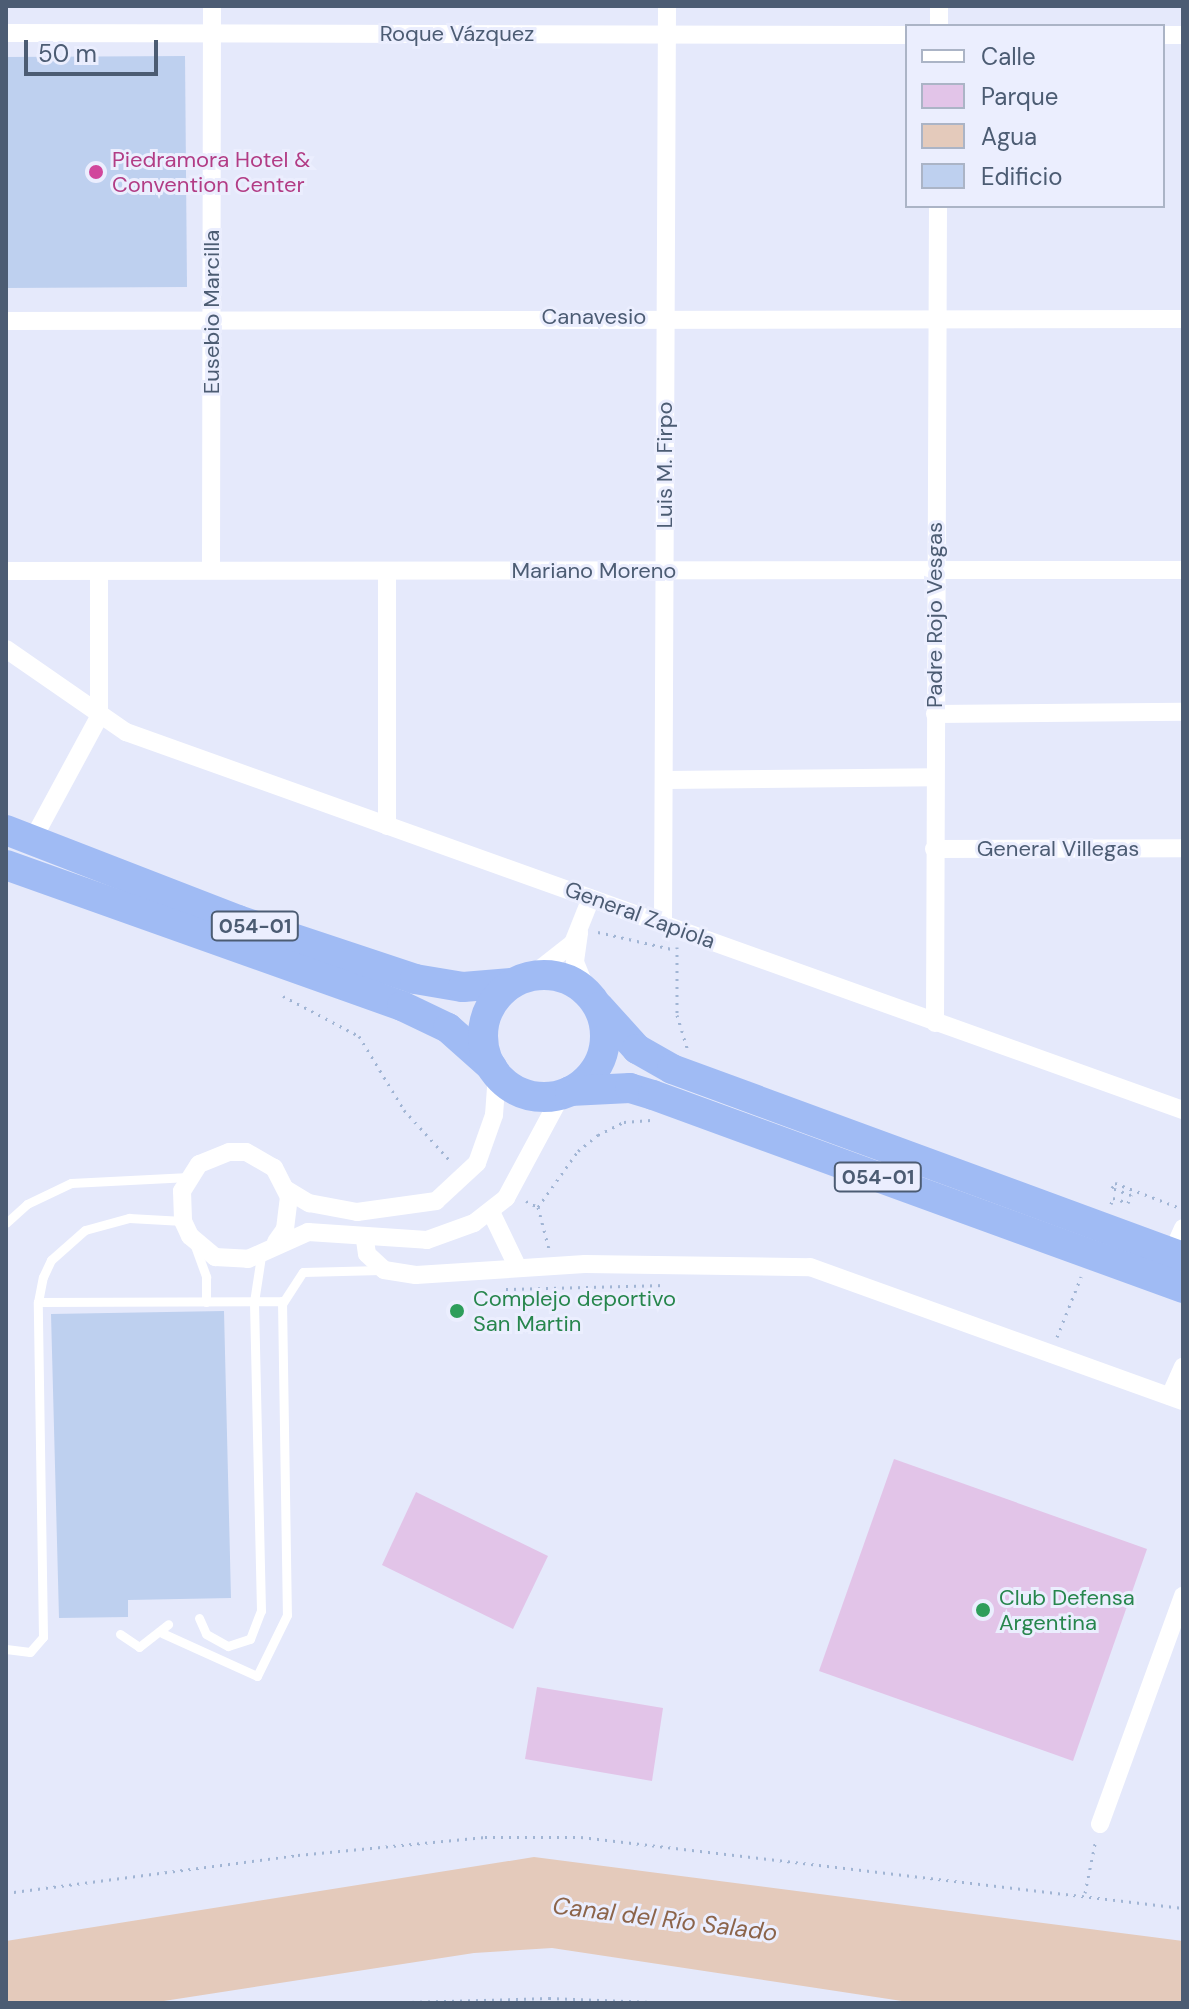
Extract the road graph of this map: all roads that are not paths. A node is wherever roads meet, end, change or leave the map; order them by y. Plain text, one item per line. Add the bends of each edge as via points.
1 (212, 6) edge
2 (667, 6) edge
3 (6, 33) edge
4 (212, 33) junction
5 (667, 34) junction
6 (905, 35) edge
7 (938, 208) edge
8 (665, 316) junction
9 (938, 317) junction
10 (1183, 319) edge
11 (212, 320) junction
12 (6, 321) edge
13 (211, 570) junction
14 (1183, 570) edge
15 (6, 571) edge
16 (99, 571) junction
17 (666, 571) junction
18 (936, 571) junction
19 (387, 572) junction
20 (6, 649) edge
21 (1183, 712) edge
22 (935, 714) junction
23 (99, 717) junction
24 (934, 777) junction
25 (665, 780) junction
26 (387, 826) junction
27 (20, 835) edge
28 (1183, 848) edge
29 (934, 849) junction
30 (6, 865) edge
31 (591, 898) junction
32 (663, 923) junction
33 (580, 928) junction
34 (521, 979) junction
35 (593, 999) junction
36 (935, 1023) junction
37 (495, 1070) junction
38 (566, 1092) junction
39 (1183, 1110) edge
40 (189, 1177) junction
41 (287, 1190) junction
42 (491, 1212) junction
43 (6, 1223) edge
44 (186, 1229) junction
45 (365, 1240) junction
46 (269, 1248) junction
47 (1176, 1261) edge
48 (518, 1268) junction
49 (384, 1270) junction
50 (38, 1302) junction
51 (206, 1302) junction
52 (254, 1302) junction
53 (282, 1304) junction
54 (1183, 1367) edge
55 (1177, 1398) edge
56 (1183, 1596) edge
57 (199, 1618) dead end
58 (168, 1624) dead end
59 (162, 1633) junction
60 (120, 1634) dead end
61 (6, 1649) edge
62 (1100, 1824) road end

1 - 4 street, Eusebio Marcilla
2 - 5 street, Luis M. Firpo
3 - 4 street, Roque Vázquez
4 - 5 street, Roque Vázquez
4 - 11 street, Eusebio Marcilla
5 - 6 street, Roque Vázquez
5 - 8 street, Luis M. Firpo
7 - 9 street, Padre Rojo Vesgas
8 - 9 street, Canavesio
8 - 11 street, Canavesio
8 - 17 street, Luis M. Firpo
9 - 10 street, Canavesio
9 - 18 street, Padre Rojo Vesgas
11 - 12 street, Canavesio
11 - 13 street, Eusebio Marcilla
13 - 16 street, Mariano Moreno
13 - 19 street, Mariano Moreno
14 - 18 street, Mariano Moreno
15 - 16 street, Mariano Moreno
16 - 23 street
17 - 18 street, Mariano Moreno
17 - 19 street, Mariano Moreno
17 - 25 street, Luis M. Firpo
18 - 22 street, Padre Rojo Vesgas
19 - 26 street
20 - 23 street, General Zapiola
21 - 22 street
22 - 24 street, Padre Rojo Vesgas
23 - 26 street, General Zapiola via 126,732
23 - 27 street
24 - 25 street
24 - 29 street, Padre Rojo Vesgas
25 - 32 street, Luis M. Firpo
26 - 31 street, General Zapiola
27 - 34 highway, 054-01 via 238,920 415,979 463,987
28 - 29 street, General Villegas
29 - 36 street, Padre Rojo Vesgas
30 - 37 highway, 054-01 via 413,1010 448,1028
31 - 32 street, General Zapiola
31 - 33 street
32 - 36 street, General Zapiola
33 - 34 street
33 - 35 street via 575,962
34 - 35 highway, 054-01 via 570,980
34 - 37 highway via 487,1013 483,1033
35 - 38 highway via 605,1047 598,1066
35 - 47 highway, 054-01 via 637,1049 672,1069
36 - 39 street, General Zapiola
37 - 38 highway, 054-01 via 528,1094
37 - 41 street via 494,1115 469,1174 436,1201 395,1211 334,1210
38 - 42 street via 509,1193
38 - 47 highway, 054-01 via 641,1092
40 - 41 street via 213,1156 246,1152 274,1168
40 - 43 lane via 71,1183 27,1204
40 - 44 street
41 - 46 street via 289,1213
42 - 45 street via 427,1240
42 - 48 street
44 - 46 street via 215,1257 248,1259
44 - 50 lane via 129,1218 85,1230 51,1260
44 - 51 lane via 202,1260
45 - 46 street via 321,1232
45 - 49 street via 367,1254
46 - 52 lane
48 - 49 street via 416,1275
48 - 55 street via 810,1267
49 - 53 lane via 303,1272
50 - 51 lane
50 - 61 lane via 43,1637 30,1652
51 - 52 lane
52 - 53 lane
52 - 57 lane via 261,1611 250,1639 228,1646 206,1634
53 - 59 lane via 287,1615 257,1676
54 - 55 street
56 - 62 street
58 - 59 lane
59 - 60 lane via 139,1647

